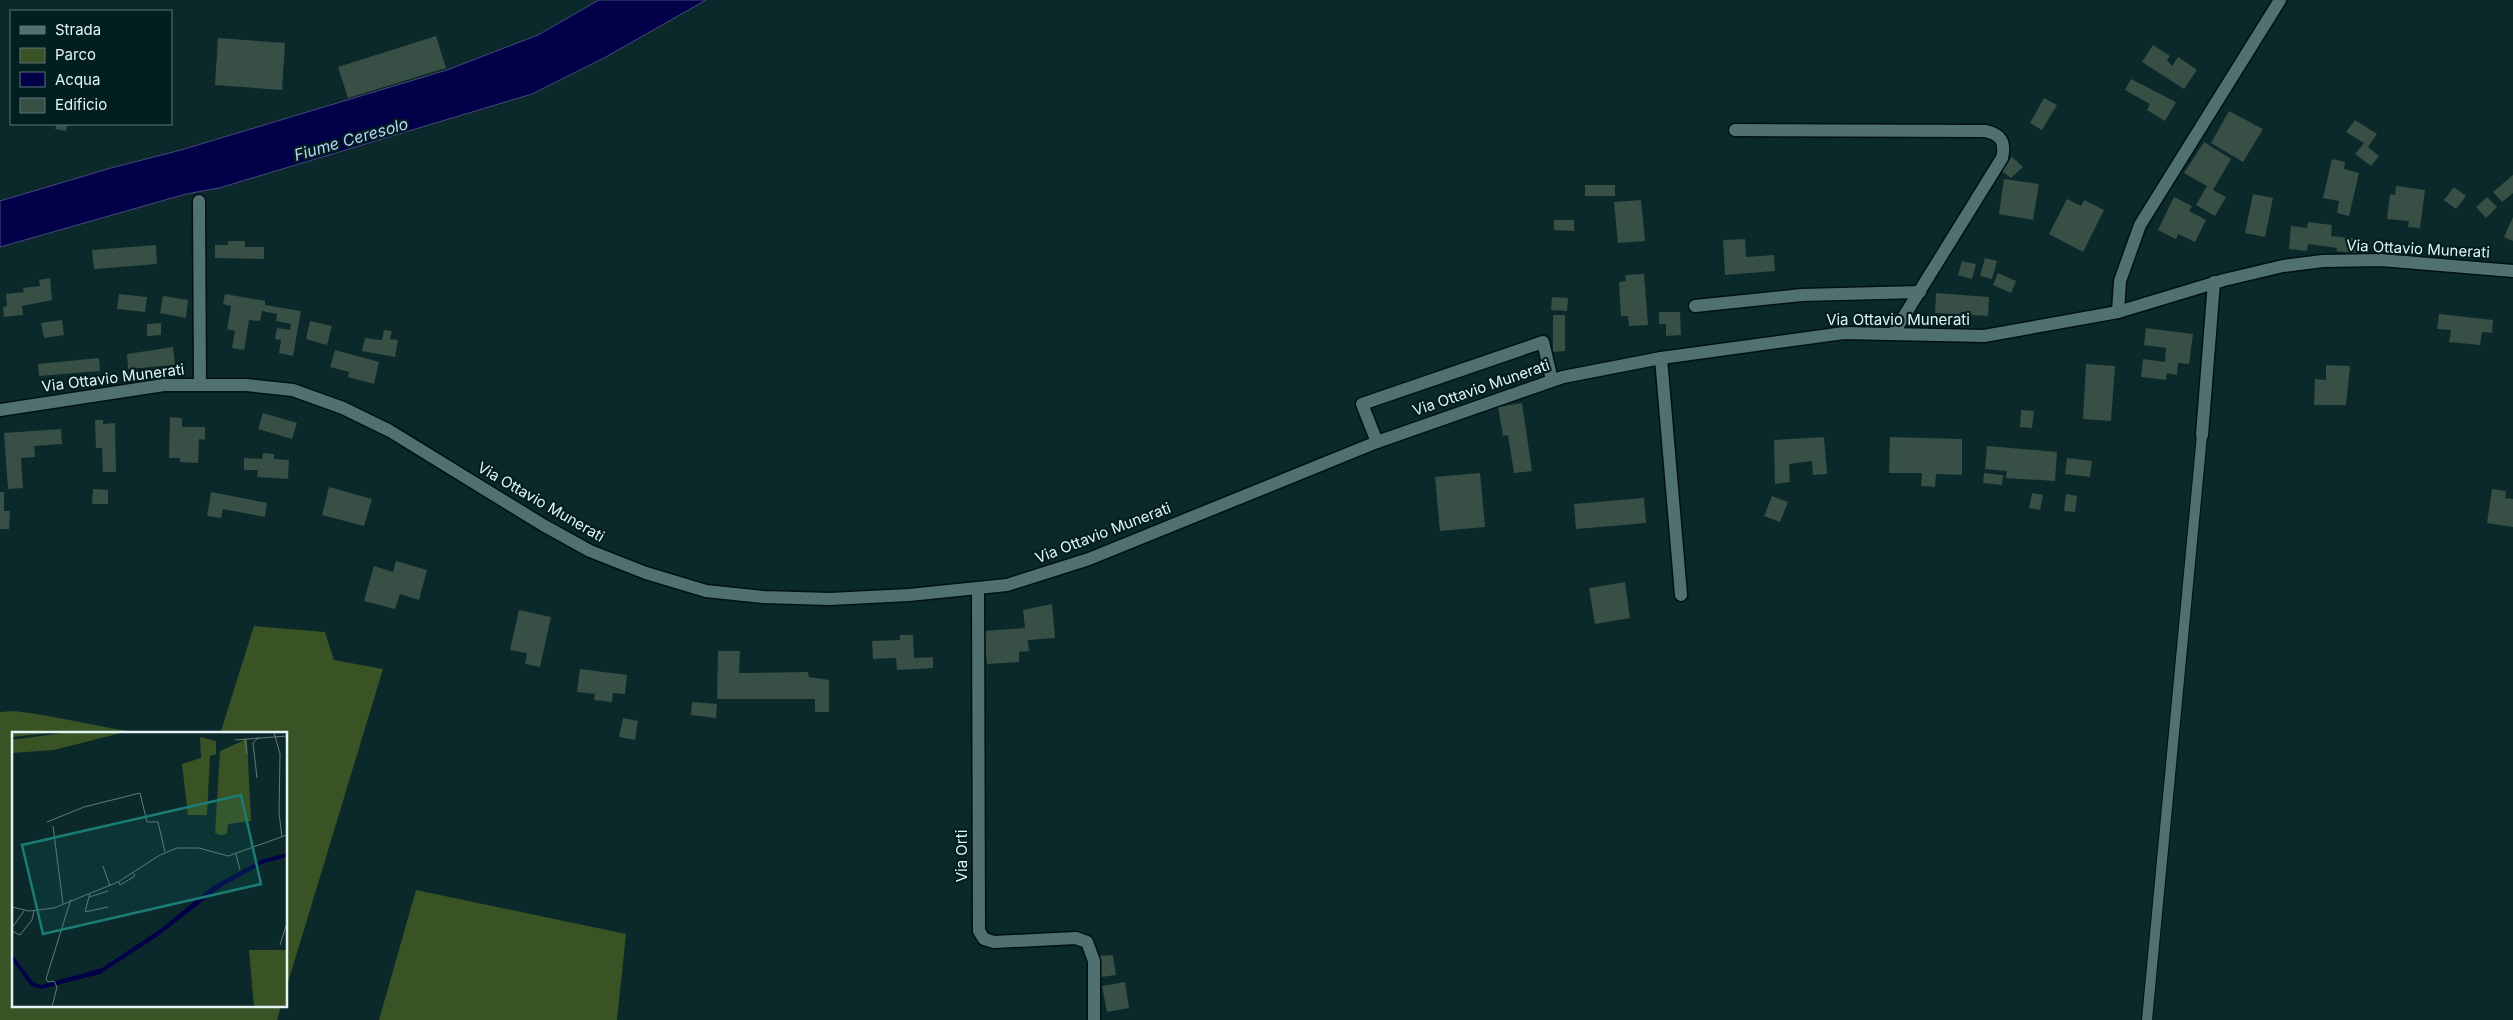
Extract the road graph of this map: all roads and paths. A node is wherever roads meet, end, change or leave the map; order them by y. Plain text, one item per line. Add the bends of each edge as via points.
1 (2280, 0) edge
2 (1735, 130) dead end
3 (199, 201) dead end
4 (2513, 271) edge
5 (2214, 282) junction
6 (1920, 292) junction
7 (1694, 306) dead end
8 (2118, 312) junction
9 (1893, 334) junction
10 (1661, 358) junction
11 (1552, 380) junction
12 (200, 384) junction
13 (0, 410) edge
14 (2202, 435) joint
15 (1377, 442) junction
16 (978, 588) junction
17 (1681, 595) dead end
18 (1094, 1020) edge
19 (2147, 1020) edge

1 - 8 street via 2140,225 2120,281
2 - 6 street via 1985,131 1998,135 2003,141 2002,158
3 - 12 street
4 - 5 street, Via Ottavio Munerati via 2381,260 2323,261 2283,266
5 - 8 street, Via Ottavio Munerati
5 - 14 street
6 - 7 street via 1802,295
6 - 9 street
8 - 9 street, Via Ottavio Munerati via 1984,336
9 - 10 street, Via Ottavio Munerati via 1844,333
10 - 11 street, Via Ottavio Munerati
10 - 17 street
11 - 15 street, Via Ottavio Munerati
11 - 15 street via 1543,342 1362,404
12 - 13 street, Via Ottavio Munerati via 164,385
12 - 16 street, Via Ottavio Munerati via 293,390 343,408 390,430 542,525 590,551 646,573 706,591 830,599
14 - 19 lane
15 - 16 street, Via Ottavio Munerati via 1089,559 1007,584
16 - 18 street, Via Orti via 979,931 984,939 994,942 1076,938 1087,942 1094,961

